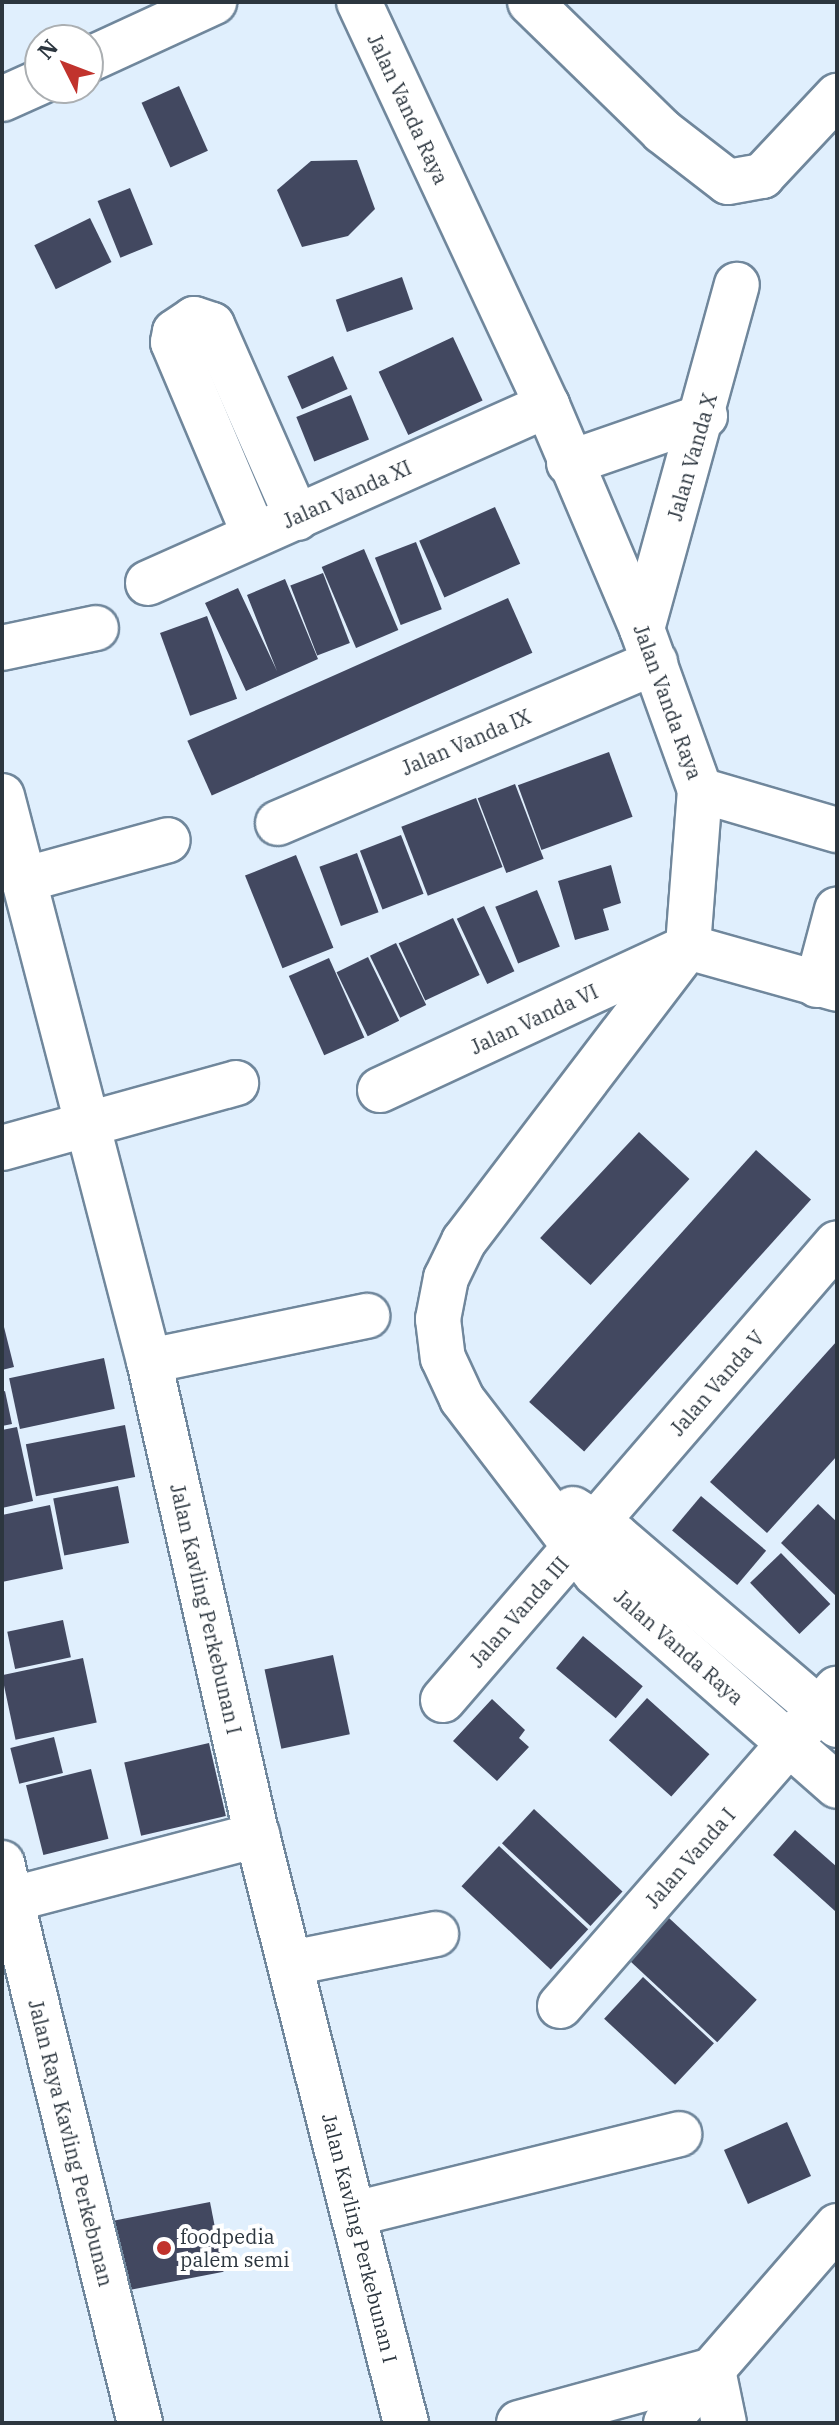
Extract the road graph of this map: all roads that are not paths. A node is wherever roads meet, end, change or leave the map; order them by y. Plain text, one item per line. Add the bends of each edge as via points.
1 (214, 2) edge
2 (359, 2) edge
3 (530, 2) edge
4 (104, 53) edge
5 (24, 89) edge
6 (837, 96) edge
7 (2, 99) edge
8 (737, 285) dead end
9 (547, 405) junction
10 (705, 416) junction
11 (569, 463) junction
12 (297, 518) junction
13 (254, 534) junction
14 (148, 583) dead end
15 (96, 628) dead end
16 (648, 646) junction
17 (2, 648) edge
18 (700, 790) junction
19 (2, 796) edge
20 (278, 823) dead end
21 (837, 830) edge
22 (168, 840) dead end
23 (23, 880) junction
24 (837, 910) edge
25 (688, 947) junction
26 (827, 987) edge
27 (236, 1083) dead end
28 (380, 1090) dead end
29 (85, 1126) junction
30 (2, 1148) edge
31 (837, 1243) edge
32 (367, 1316) dead end
33 (149, 1361) junction
34 (585, 1537) junction
35 (443, 1700) dead end
36 (831, 1708) edge
37 (791, 1745) junction
38 (837, 1786) edge
39 (257, 1835) junction
40 (5, 1888) edge
41 (436, 1934) dead end
42 (291, 1963) junction
43 (560, 2006) dead end
44 (679, 2134) dead end
45 (354, 2214) junction
46 (837, 2226) edge
47 (713, 2370) junction
48 (140, 2423) edge
49 (406, 2423) edge
50 (519, 2423) edge
51 (666, 2423) edge
52 (724, 2423) edge

1 - 4 street
2 - 9 street, Jalan Vanda Raya
3 - 6 street via 662,131 728,182 762,176
5 - 7 street
8 - 10 street, Jalan Vanda X
9 - 11 street, Jalan Vanda Raya
9 - 12 street, Jalan Vanda XI
10 - 11 street
10 - 16 street, Jalan Vanda X
11 - 16 street, Jalan Vanda Raya
12 - 13 street, Jalan Vanda XI
12 - 13 street via 212,325 194,319 175,332 173,342
13 - 14 street, Jalan Vanda XI
15 - 17 street
16 - 18 street, Jalan Vanda Raya
16 - 20 street, Jalan Vanda IX
18 - 21 street
18 - 25 street, Jalan Vanda Raya
19 - 23 street, Jalan Kavling Perkebunan I
22 - 23 street
23 - 29 street, Jalan Kavling Perkebunan I
24 - 26 street
25 - 26 street
25 - 28 street, Jalan Vanda VI
25 - 34 street, Jalan Vanda Raya via 464,1241 446,1278 438,1319 443,1358 462,1399 538,1494
27 - 29 street
29 - 30 street
29 - 33 street, Jalan Kavling Perkebunan I
31 - 34 street, Jalan Vanda V
32 - 33 street
33 - 39 street, Jalan Kavling Perkebunan I
34 - 35 street, Jalan Vanda III
34 - 36 street, Jalan Vanda Raya
34 - 37 street, Jalan Vanda Raya
36 - 37 street, Jalan Vanda I
37 - 38 street, Jalan Vanda Raya
37 - 43 street, Jalan Vanda I
39 - 40 street
39 - 42 street, Jalan Kavling Perkebunan I
40 - 48 street, Jalan Raya Kavling Perkebunan
41 - 42 street
42 - 45 street, Jalan Kavling Perkebunan I
44 - 45 street
45 - 49 street, Jalan Kavling Perkebunan I
46 - 47 street
47 - 50 street
47 - 51 street
47 - 52 street

